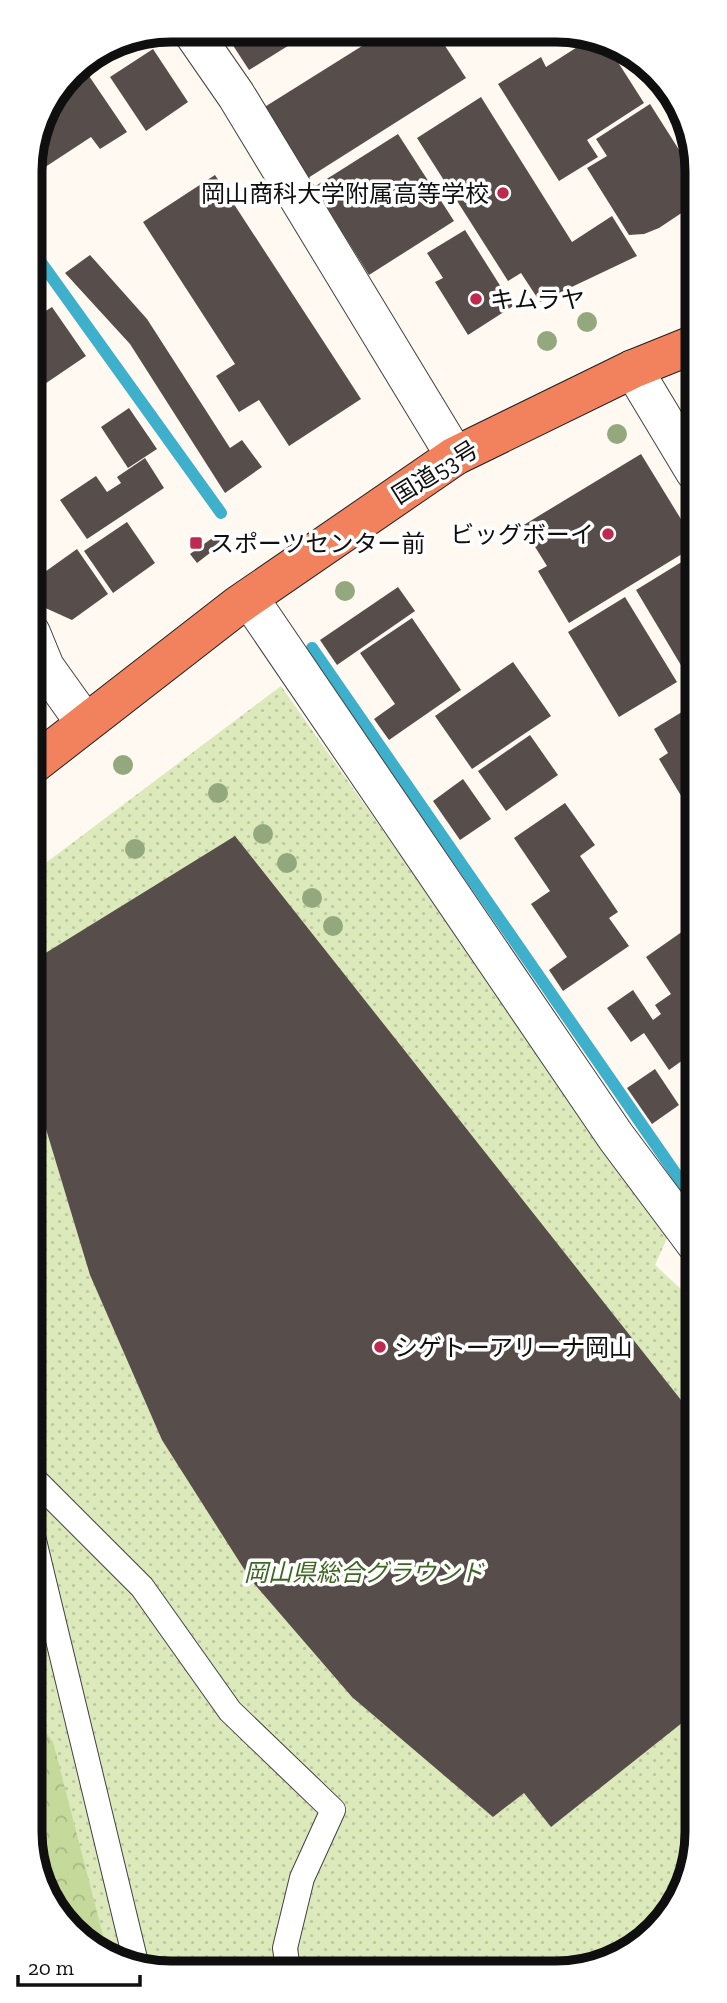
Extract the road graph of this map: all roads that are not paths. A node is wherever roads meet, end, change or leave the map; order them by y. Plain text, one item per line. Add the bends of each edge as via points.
1 (199, 42) edge
2 (685, 348) edge
3 (633, 369) junction
4 (685, 455) edge
5 (455, 456) junction
6 (249, 597) junction
7 (42, 660) edge
8 (85, 723) junction
9 (42, 757) edge
10 (685, 1229) edge
11 (42, 1487) edge
12 (42, 1573) edge
13 (134, 1956) edge
14 (287, 1961) edge

1 - 5 street
2 - 3 highway, 国道53号
3 - 4 street
3 - 5 highway, 国道53号
5 - 6 highway, 国道53号
6 - 8 highway, 国道53号
6 - 10 street via 616,1137
7 - 8 street
8 - 9 highway, 国道53号
11 - 14 lane via 142,1587 230,1711 333,1811 302,1878 285,1948
12 - 13 lane

